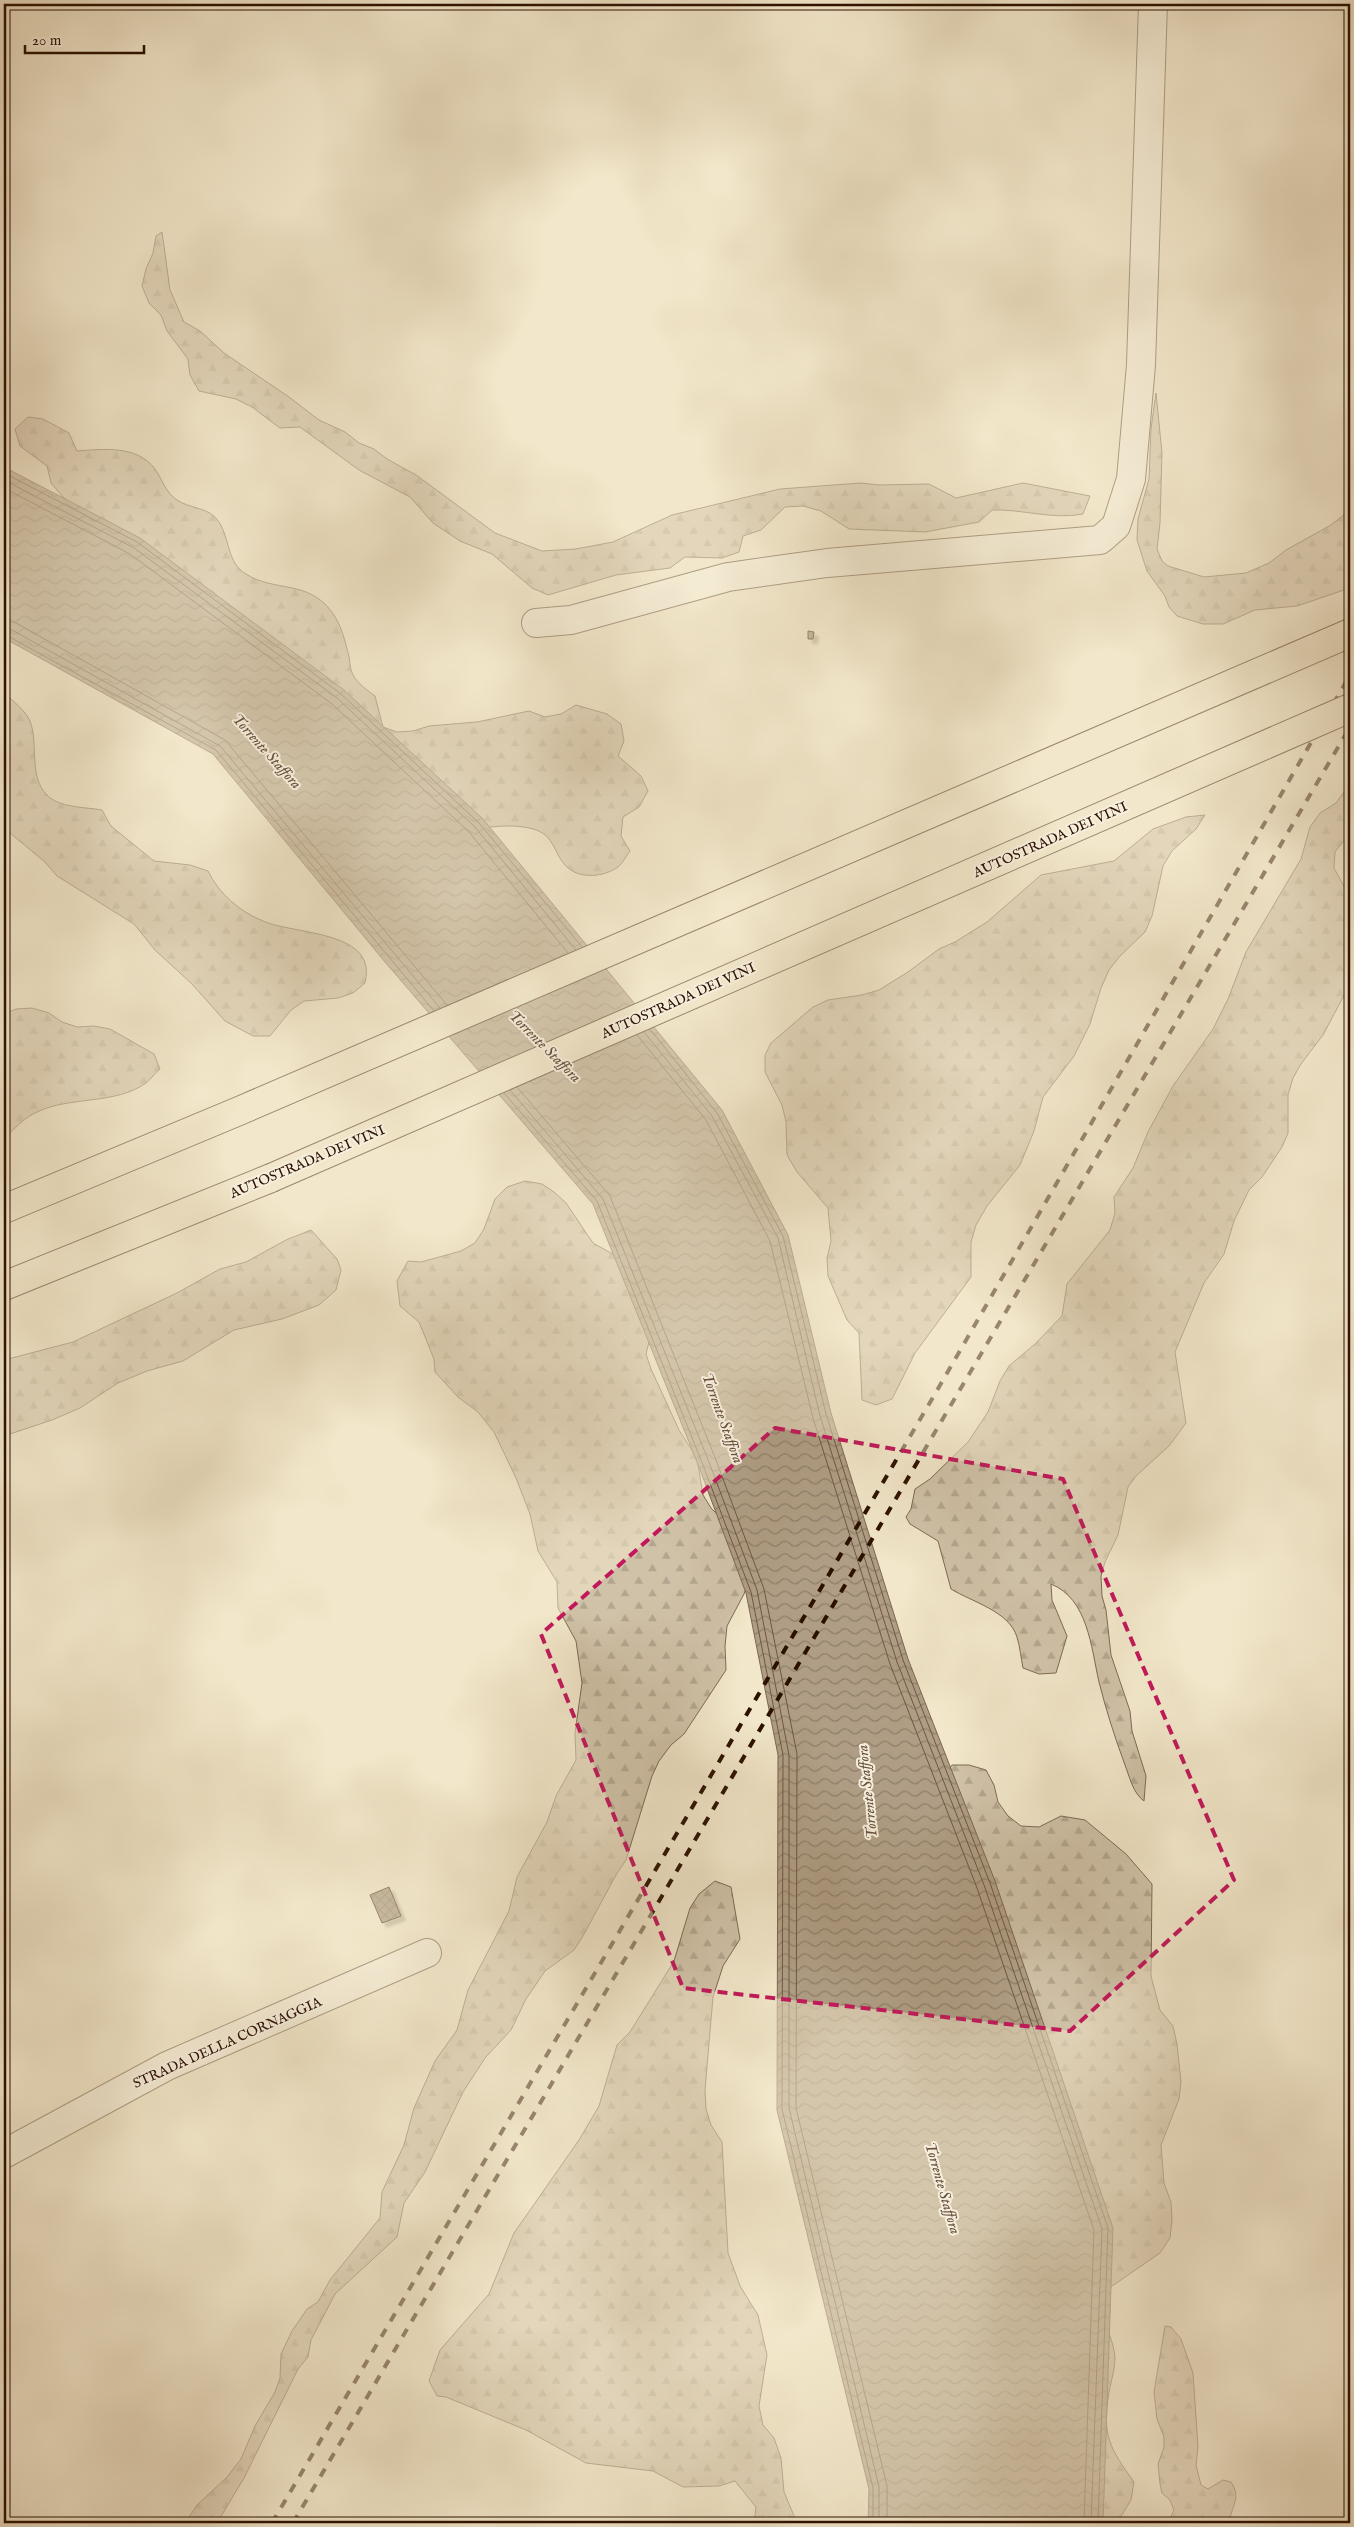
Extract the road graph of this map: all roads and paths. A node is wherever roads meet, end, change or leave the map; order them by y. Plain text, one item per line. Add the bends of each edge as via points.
1 (1153, 4) edge
2 (536, 623) dead end
3 (1350, 633) edge
4 (1350, 708) edge
5 (4, 1209) edge
6 (4, 1286) edge
7 (427, 1953) dead end
8 (4, 2154) edge

1 - 2 street via 1141,365 1131,479 1116,526 1100,540 827,563 728,577 571,620
3 - 5 highway
4 - 6 highway, AUTOSTRADA DEI VINI, bridge via 271,1178
7 - 8 street, STRADA DELLA CORNAGGIA via 167,2066

